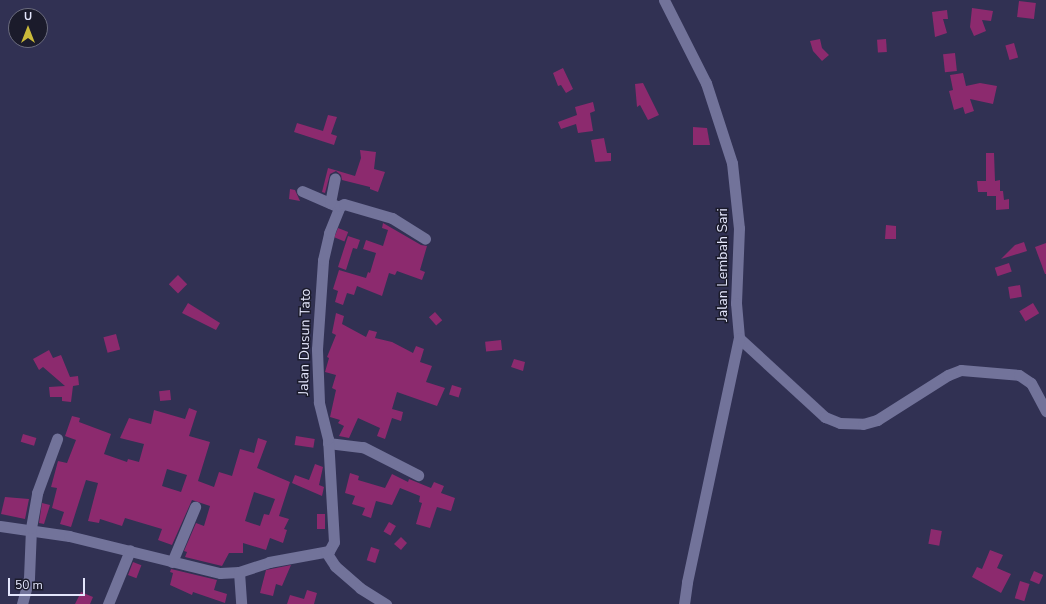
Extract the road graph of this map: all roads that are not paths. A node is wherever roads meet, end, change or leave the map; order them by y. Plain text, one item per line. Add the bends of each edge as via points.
1 (664, 0) edge
2 (335, 178) dead end
3 (302, 191) dead end
4 (335, 205) junction
5 (425, 239) dead end
6 (739, 338) junction
7 (1046, 411) edge
8 (57, 439) dead end
9 (328, 443) junction
10 (418, 475) dead end
11 (195, 508) dead end
12 (0, 526) edge
13 (31, 528) junction
14 (130, 550) junction
15 (326, 552) junction
16 (172, 562) junction
17 (239, 572) junction
18 (22, 604) edge
19 (108, 604) edge
20 (241, 604) edge
21 (386, 604) edge
22 (684, 604) edge

1 - 6 street, Jalan Lembah Sari via 706,83 732,163 739,228 736,303
2 - 4 street, Jalan Dusun Tato
3 - 4 street
4 - 5 street via 344,204 385,216
4 - 9 street, Jalan Dusun Tato via 325,246 319,297 317,349 319,402
6 - 7 street, Jalan Lembah Sari via 825,418 840,423 863,424 877,420 948,375 961,370 1019,375 1031,383
6 - 22 street
8 - 13 street via 36,493
9 - 10 street via 363,447
9 - 15 street, Jalan Dusun Tato via 334,542 332,548
11 - 16 street
12 - 13 street
13 - 14 street
13 - 18 street via 29,578
14 - 16 street
14 - 19 street
15 - 17 street via 270,562
15 - 21 street via 335,566 360,588
16 - 17 street via 203,571 230,574
17 - 20 street

